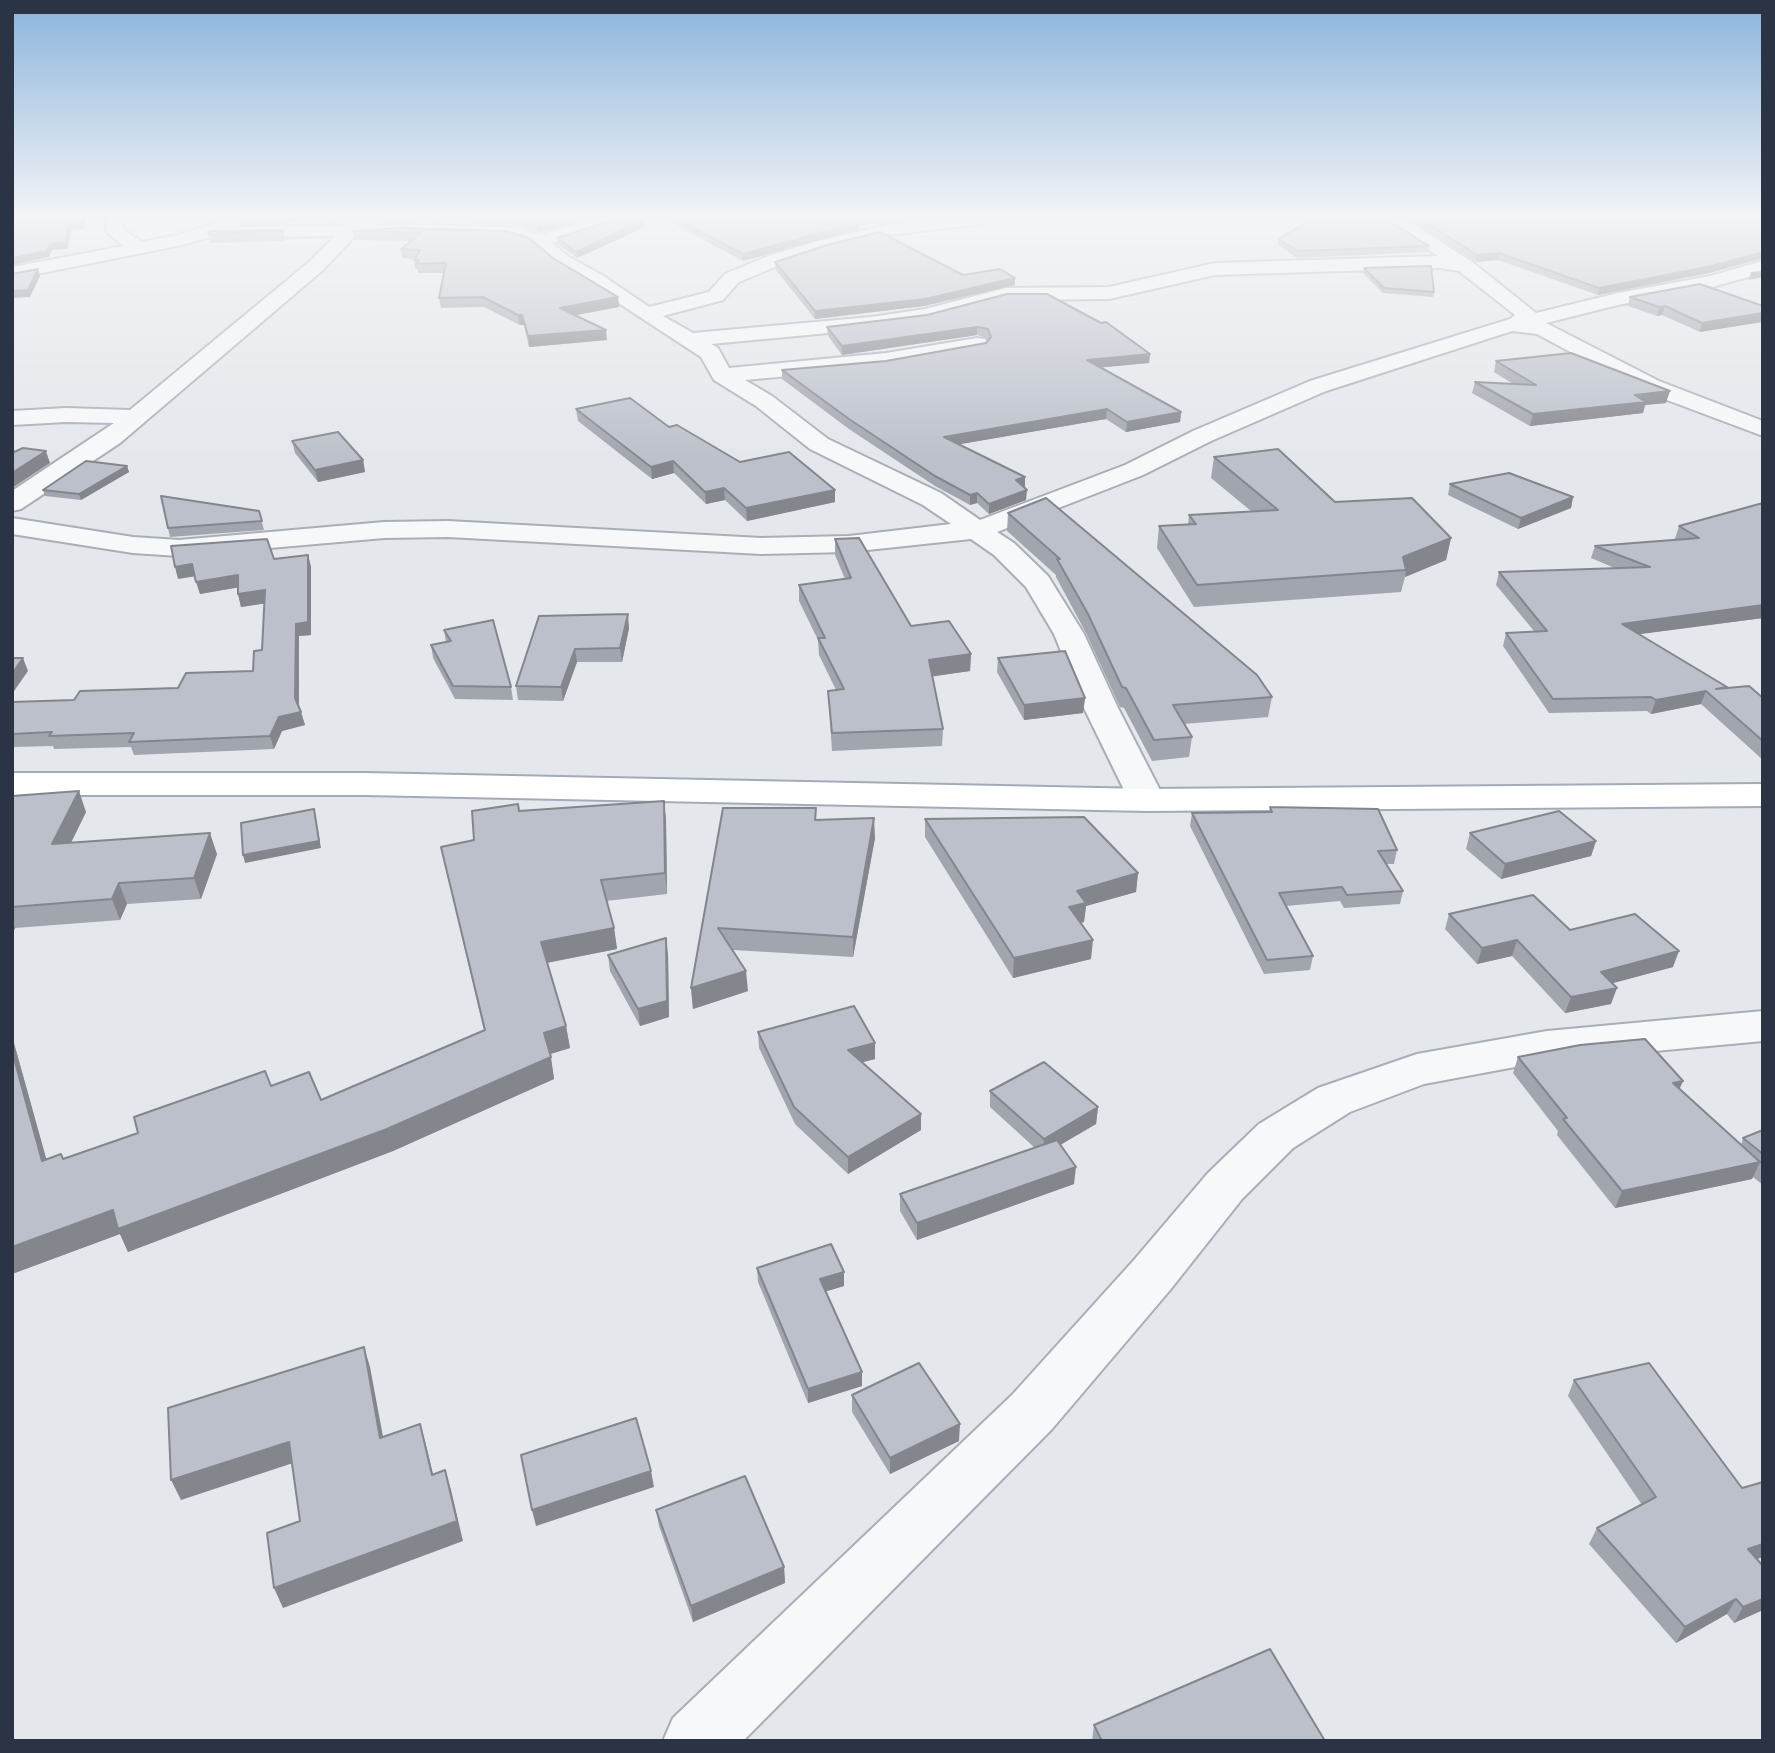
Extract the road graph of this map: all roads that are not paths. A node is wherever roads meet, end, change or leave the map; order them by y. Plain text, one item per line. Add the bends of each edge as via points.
1 (278, 298) edge
2 (622, 298) edge
3 (709, 298) edge
4 (991, 298) edge
5 (1505, 298) edge
6 (1624, 298) edge
7 (646, 314) junction
8 (1515, 326) junction
9 (689, 340) junction
10 (977, 344) edge
11 (722, 375) junction
12 (136, 417) junction
13 (12, 418) edge
14 (1763, 429) edge
15 (12, 503) edge
16 (12, 526) edge
17 (974, 530) junction
18 (12, 783) edge
19 (1763, 795) edge
20 (1147, 800) junction
21 (1763, 1026) edge
22 (696, 1741) edge

1 - 12 street
2 - 7 street
3 - 7 street
4 - 9 street via 871,323
5 - 8 street via 1527,314
6 - 8 street
7 - 9 street
8 - 14 street via 1542,328 1651,386
8 - 17 street via 1318,386 1134,470
9 - 11 street via 710,353
10 - 11 street via 886,360
11 - 17 street via 819,444 932,499
12 - 13 street
12 - 15 street
16 - 17 street via 179,548 397,530 761,546 849,544
17 - 20 street via 1004,549 1038,582 1069,634
18 - 20 main road
19 - 20 main road
21 - 22 street via 1547,1046 1416,1070 1334,1100 1276,1136 1225,1186 1032,1412

